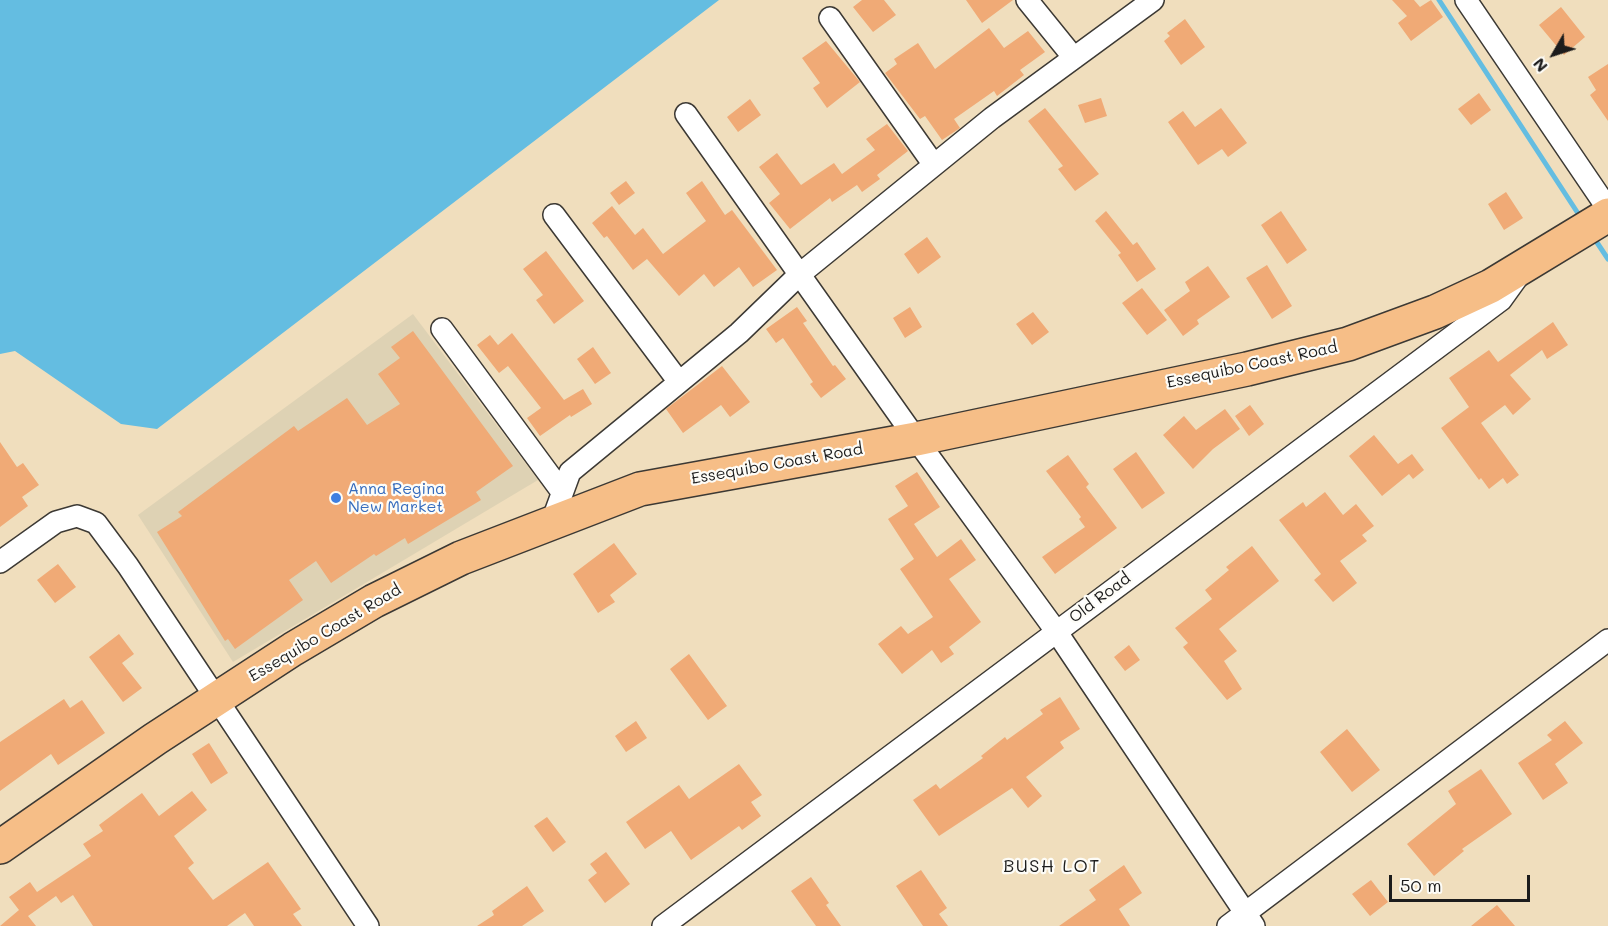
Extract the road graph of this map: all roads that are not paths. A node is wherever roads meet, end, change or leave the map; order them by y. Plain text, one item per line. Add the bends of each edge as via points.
1 (1027, 0) edge
2 (1153, 0) edge
3 (1466, 0) edge
4 (830, 18) dead end
5 (1074, 58) junction
6 (686, 114) dead end
7 (934, 165) junction
8 (1608, 209) edge
9 (554, 215) dead end
10 (1608, 215) edge
11 (1529, 263) junction
12 (800, 274) junction
13 (442, 329) dead end
14 (679, 382) junction
15 (916, 439) junction
16 (562, 492) junction
17 (551, 524) junction
18 (0, 562) edge
19 (1056, 631) junction
20 (1608, 640) edge
21 (215, 700) junction
22 (0, 847) edge
23 (1242, 922) edge
24 (362, 924) edge
25 (663, 926) edge

1 - 5 street
2 - 5 street
3 - 8 street
4 - 7 street
5 - 7 street
6 - 12 street
7 - 12 street
9 - 14 street
10 - 11 main road, Essequibo Coast Road
11 - 15 main road, Essequibo Coast Road via 1435,312 1348,345
11 - 19 street, Old Road via 1501,300
12 - 14 street via 739,333
12 - 15 street
13 - 16 street
14 - 16 street via 570,472
15 - 17 main road, Essequibo Coast Road via 640,489
15 - 19 street
16 - 17 street
17 - 21 main road, Essequibo Coast Road via 461,558 374,601
18 - 21 street via 56,522 77,516 92,520 128,566
19 - 23 street
19 - 25 street, Old Road
20 - 23 street
21 - 22 main road, Essequibo Coast Road
21 - 24 street

